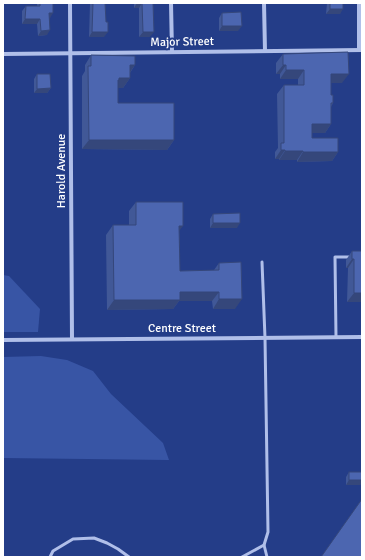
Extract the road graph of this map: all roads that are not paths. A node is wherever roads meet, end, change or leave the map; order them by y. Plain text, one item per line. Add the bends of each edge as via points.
1 (70, 3) edge
2 (171, 3) edge
3 (264, 3) edge
4 (359, 3) edge
5 (361, 50) edge
6 (265, 51) junction
7 (172, 52) junction
8 (71, 53) junction
9 (3, 54) edge
10 (355, 257) edge
11 (262, 262) dead end
12 (336, 337) junction
13 (362, 337) edge
14 (265, 338) junction
15 (72, 339) junction
16 (3, 340) edge
17 (264, 545) junction
18 (50, 557) edge
19 (129, 557) edge
20 (242, 557) edge
21 (267, 557) edge

1 - 8 street, Harold Avenue
2 - 7 street
3 - 6 street
4 - 5 street
5 - 6 street, Major Street
6 - 7 street, Major Street
7 - 8 street, Major Street
8 - 9 street, Major Street
8 - 15 street, Harold Avenue
10 - 12 lane via 336,257
11 - 14 lane
12 - 13 street, Centre Street
12 - 14 street, Centre Street
14 - 15 street, Centre Street
14 - 17 lane via 268,532
15 - 16 street, Centre Street
17 - 20 lane
17 - 21 lane
18 - 19 lane via 54,551 73,539 94,538

